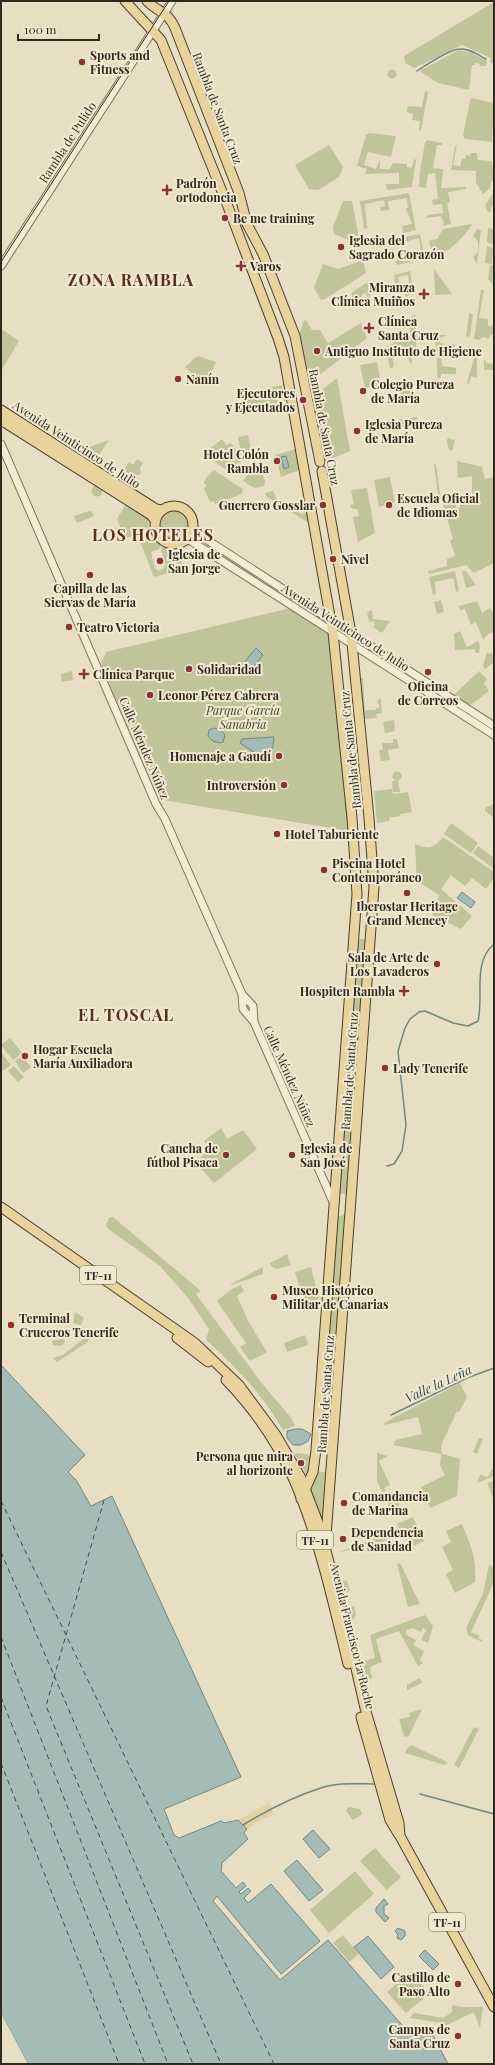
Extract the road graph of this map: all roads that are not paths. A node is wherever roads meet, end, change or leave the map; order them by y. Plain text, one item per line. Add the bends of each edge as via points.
1 (125, 1) edge
2 (147, 1) edge
3 (172, 1) edge
4 (164, 12) junction
5 (153, 31) junction
6 (235, 226) junction
7 (256, 240) junction
8 (1, 266) edge
9 (1, 410) edge
10 (1, 420) edge
11 (1, 444) edge
12 (161, 510) junction
13 (156, 520) junction
14 (192, 530) junction
15 (185, 540) junction
16 (344, 591) junction
17 (327, 592) junction
18 (331, 621) junction
19 (333, 633) junction
20 (351, 633) junction
21 (352, 645) junction
22 (494, 726) edge
23 (494, 735) edge
24 (370, 829) junction
25 (354, 835) junction
26 (242, 994) junction
27 (254, 1022) junction
28 (362, 1062) junction
29 (345, 1063) junction
30 (334, 1201) junction
31 (351, 1204) junction
32 (1, 1207) edge
33 (334, 1214) junction
34 (1, 1215) edge
35 (303, 1494) junction
36 (328, 1518) junction
37 (319, 1525) junction
38 (325, 1550) junction
39 (330, 1592) junction
40 (346, 1626) junction
41 (363, 1711) junction
42 (394, 1820) junction
43 (494, 2007) edge

1 - 5 main road, Rambla de Santa Cruz
2 - 4 main road
3 - 4 street, Rambla de Pulido
4 - 5 street, Rambla de Pulido
4 - 7 main road, Rambla de Santa Cruz via 174,28 238,193 247,224
5 - 6 main road, Rambla de Santa Cruz via 161,40
5 - 8 street, Rambla de Pulido
6 - 7 main road via 241,232 246,245 251,246
6 - 17 main road, Rambla de Santa Cruz via 283,354
7 - 16 main road, Rambla de Santa Cruz via 295,336
9 - 12 main road, Avenida Veinticinco de Julio
10 - 13 main road, Avenida Veinticinco de Julio
11 - 26 street, Calle Méndez Núñez via 156,804 165,819
12 - 13 main road
12 - 14 main road via 173,506 184,509 191,517
13 - 15 main road via 156,532 162,540 176,544
14 - 15 main road
14 - 18 street, Avenida Veinticinco de Julio
15 - 19 street, Avenida Veinticinco de Julio via 197,545
16 - 17 main road via 334,594
16 - 20 main road, Rambla de Santa Cruz
17 - 18 main road, Rambla de Santa Cruz
18 - 19 main road, Rambla de Santa Cruz
18 - 20 street, Avenida Veinticinco de Julio
19 - 21 street, Avenida Veinticinco de Julio
19 - 25 main road, Rambla de Santa Cruz
20 - 21 main road, Rambla de Santa Cruz
20 - 22 street, Avenida Veinticinco de Julio
21 - 23 street, Avenida Veinticinco de Julio
21 - 24 main road, Rambla de Santa Cruz
24 - 25 main road
24 - 28 main road, Rambla de Santa Cruz via 374,906
25 - 29 main road, Rambla de Santa Cruz via 357,905
26 - 27 street, Calle Méndez Núñez via 242,1009
26 - 27 street, Calle Méndez Núñez via 254,1002
27 - 30 street, Calle Méndez Núñez
28 - 29 main road
28 - 31 main road, Rambla de Santa Cruz
29 - 30 main road, Rambla de Santa Cruz
30 - 31 main road via 342,1198
30 - 33 main road, Rambla de Santa Cruz
31 - 33 main road
31 - 36 main road, Rambla de Santa Cruz
32 - 35 main road, Avenida Francisco La Roche / TF-11 via 195,1343 217,1363 239,1385 266,1420 292,1460
33 - 35 main road, Rambla de Santa Cruz via 314,1466
34 - 35 main road, TF-11 via 206,1360 246,1404 275,1445
35 - 37 main road, Avenida Francisco La Roche / TF-11
35 - 39 main road, Avenida Francisco La Roche / TF-11
36 - 37 main road via 325,1524
36 - 38 main road, Rambla de Santa Cruz
37 - 38 main road, Avenida Francisco La Roche / TF-11
38 - 40 main road, Avenida Francisco La Roche / TF-11
39 - 40 main road via 336,1601 342,1623
39 - 41 main road, Avenida Francisco La Roche / TF-11
40 - 41 main road, Avenida Francisco La Roche / TF-11
41 - 42 main road, Avenida Francisco La Roche / TF-11
41 - 42 main road, Avenida Francisco La Roche / TF-11 via 375,1763 381,1774
42 - 43 main road, TF-11 via 400,1836

